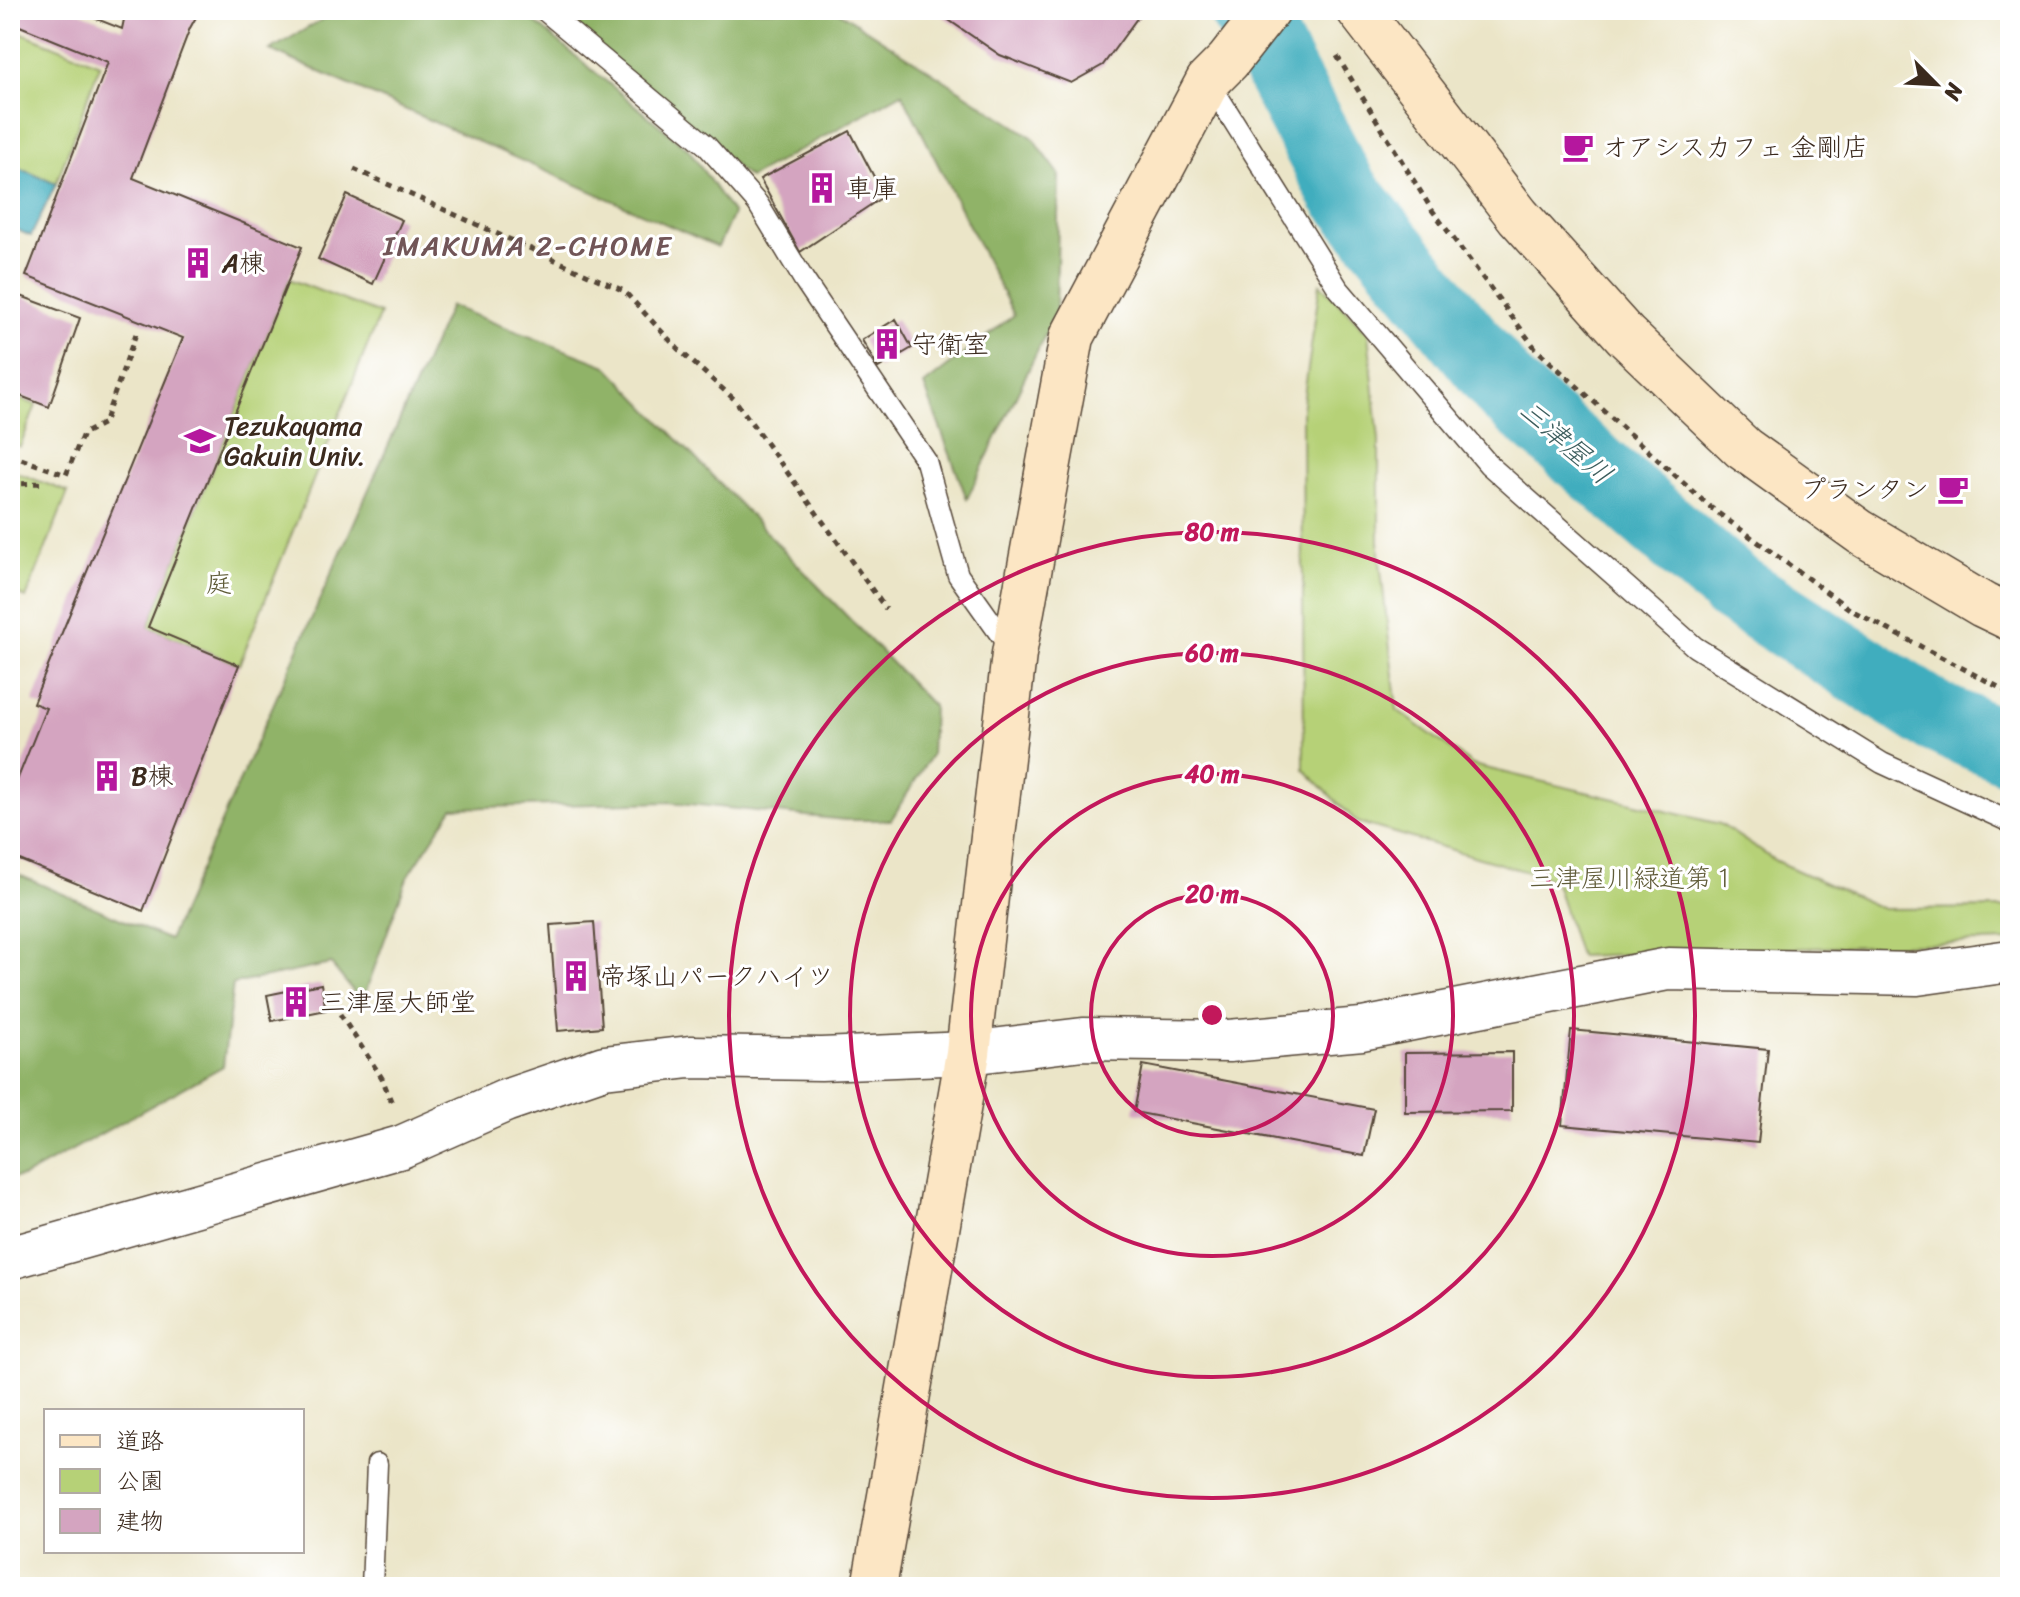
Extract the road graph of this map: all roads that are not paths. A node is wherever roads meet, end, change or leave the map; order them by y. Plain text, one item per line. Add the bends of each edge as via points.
1 (544, 10) edge
2 (1268, 10) edge
3 (1359, 10) edge
4 (1218, 71) junction
5 (2010, 618) edge
6 (1014, 654) junction
7 (2010, 822) edge
8 (2010, 961) edge
9 (968, 1053) junction
10 (10, 1258) edge
11 (377, 1464) dead end
12 (372, 1587) edge
13 (874, 1587) edge

1 - 6 lane via 706,145 758,204 926,461 958,575
2 - 4 street
3 - 5 street via 1518,216 1625,335 1743,448 1860,532
4 - 6 street via 1072,337
4 - 7 lane via 1338,288 1489,465 1695,647 1882,763
6 - 9 street
8 - 9 street via 1917,974 1668,969 1362,1029 1229,1041 1083,1039
9 - 10 street via 690,1057 604,1067 505,1101 401,1147
9 - 13 street
11 - 12 lane

